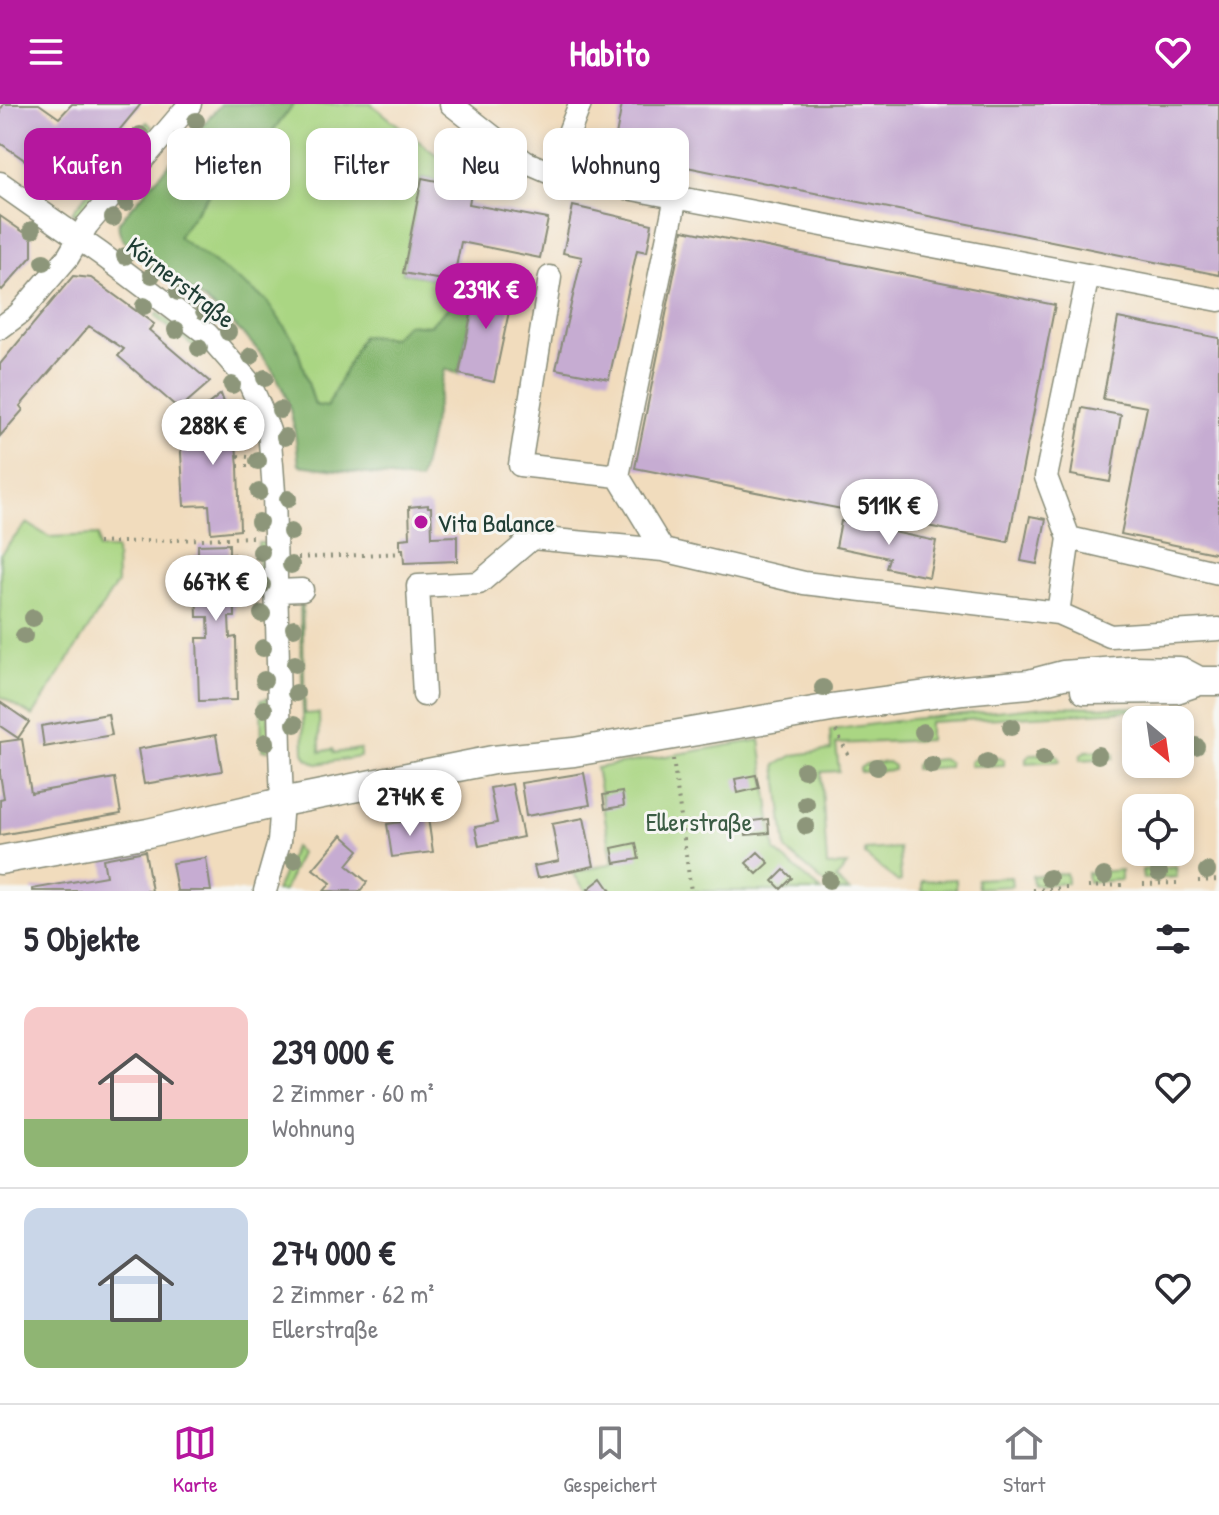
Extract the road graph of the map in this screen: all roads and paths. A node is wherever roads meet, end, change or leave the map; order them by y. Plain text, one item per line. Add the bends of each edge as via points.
1 (190, 104) edge
2 (451, 104) edge
3 (580, 104) edge
4 (571, 128) edge
5 (543, 170) edge
6 (0, 183) edge
7 (689, 199) edge
8 (675, 200) edge
9 (78, 239) junction
10 (1088, 275) junction
11 (550, 277) dead end
12 (1219, 300) edge
13 (0, 328) edge
14 (618, 476) junction
15 (254, 537) dead end
16 (1069, 538) junction
17 (98, 543) dead end
18 (663, 550) junction
19 (404, 553) dead end
20 (301, 558) dead end
21 (1219, 573) edge
22 (302, 590) dead end
23 (277, 591) junction
24 (1058, 613) junction
25 (1219, 629) edge
26 (1209, 681) edge
27 (424, 695) dead end
28 (833, 725) dead end
29 (673, 751) dead end
30 (849, 756) dead end
31 (282, 802) junction
32 (0, 860) edge
33 (1219, 880) edge
34 (1198, 881) dead end
35 (1177, 883) dead end
36 (1143, 884) dead end
37 (1122, 885) dead end
38 (1088, 887) dead end
39 (1067, 888) dead end
40 (1033, 890) edge
41 (265, 891) edge
42 (691, 891) edge

1 - 9 street
2 - 5 street via 525,162
3 - 4 street
6 - 9 street, Körnerstraße
7 - 10 street
8 - 14 street
9 - 13 street via 19,314
9 - 23 street, Körnerstraße via 207,334 249,382 269,431
10 - 12 street
10 - 16 street via 1046,477
11 - 14 street via 520,465
14 - 18 street
15 - 17 path
16 - 21 street
16 - 24 street
18 - 24 street via 804,583
18 - 27 street via 532,538 479,583 418,586
19 - 20 path
22 - 23 street
23 - 31 street, Körnerstraße
24 - 25 street via 1110,636
26 - 31 main road via 1176,689 1081,690 1029,684 963,690 574,752 493,760
28 - 30 path
29 - 42 path
31 - 32 main road
31 - 41 street, Körnerstraße via 277,853
33 - 34 path
35 - 36 path
37 - 38 path
39 - 40 path

